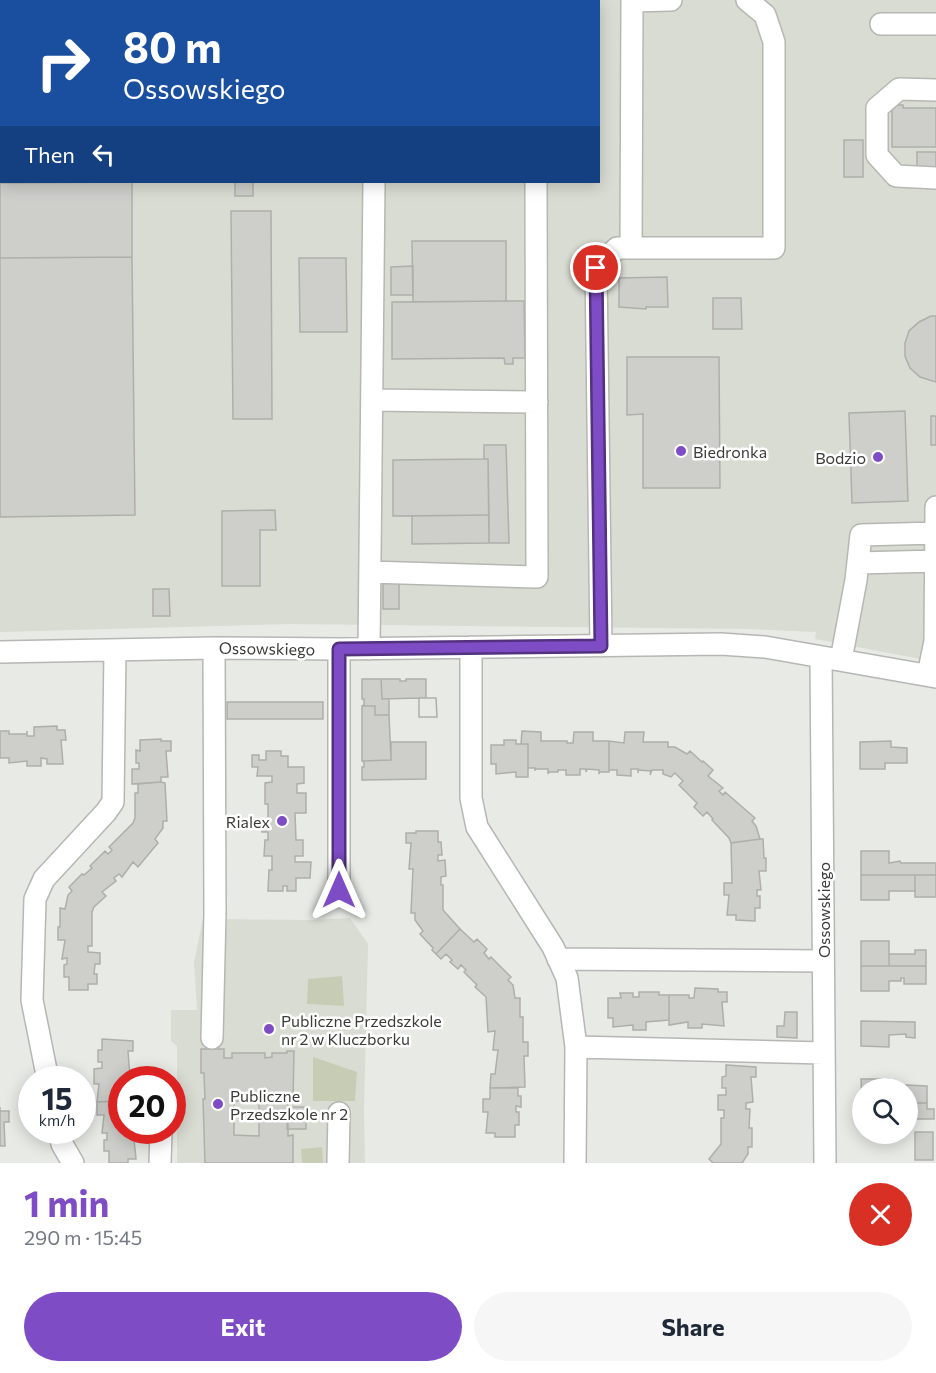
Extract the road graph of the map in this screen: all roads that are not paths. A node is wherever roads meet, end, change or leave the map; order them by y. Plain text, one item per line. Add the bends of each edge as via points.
1 (671, 0) edge
2 (747, 0) edge
3 (881, 24) dead end
4 (936, 24) edge
5 (936, 90) edge
6 (936, 178) edge
7 (374, 183) edge
8 (536, 183) edge
9 (631, 248) junction
10 (372, 400) junction
11 (537, 402) junction
12 (936, 507) edge
13 (936, 532) edge
14 (936, 561) edge
15 (858, 563) junction
16 (370, 572) junction
17 (601, 646) junction
18 (471, 647) junction
19 (214, 648) junction
20 (339, 649) junction
21 (369, 649) junction
22 (115, 650) junction
23 (0, 652) edge
24 (831, 658) junction
25 (932, 676) edge
26 (339, 890) dead end
27 (558, 959) junction
28 (823, 961) junction
29 (212, 1038) dead end
30 (576, 1047) junction
31 (824, 1053) junction
32 (45, 1066) edge
33 (339, 1113) dead end
34 (62, 1144) edge
35 (161, 1144) edge
36 (73, 1163) edge
37 (160, 1163) edge
38 (339, 1163) edge
39 (575, 1163) edge
40 (825, 1163) edge

1 - 9 street via 632,1
2 - 9 street via 765,15 774,42 774,248
3 - 4 street
5 - 6 street via 899,90 877,108 878,155 896,176
7 - 10 street
8 - 11 street
9 - 17 street via 617,248 596,268
10 - 11 street
10 - 16 street
11 - 16 street via 537,577
12 - 13 street
13 - 14 street
13 - 15 street via 861,535
14 - 15 street
14 - 25 street
15 - 24 street
16 - 21 street
17 - 18 street, Ossowskiego
17 - 24 street, Ossowskiego via 721,644
18 - 21 street, Ossowskiego
18 - 27 street via 471,798 477,828
19 - 20 street, Ossowskiego
19 - 22 street, Ossowskiego
19 - 29 street
20 - 21 street, Ossowskiego
20 - 26 street
22 - 23 street, Ossowskiego
22 - 32 street via 113,802 44,879 35,898 32,1000
24 - 25 street, Ossowskiego
24 - 28 street, Ossowskiego
27 - 28 street
27 - 30 street via 567,978
28 - 31 street, Ossowskiego
30 - 31 street
30 - 39 street
31 - 40 street, Ossowskiego
33 - 38 street
34 - 36 street
35 - 37 street

